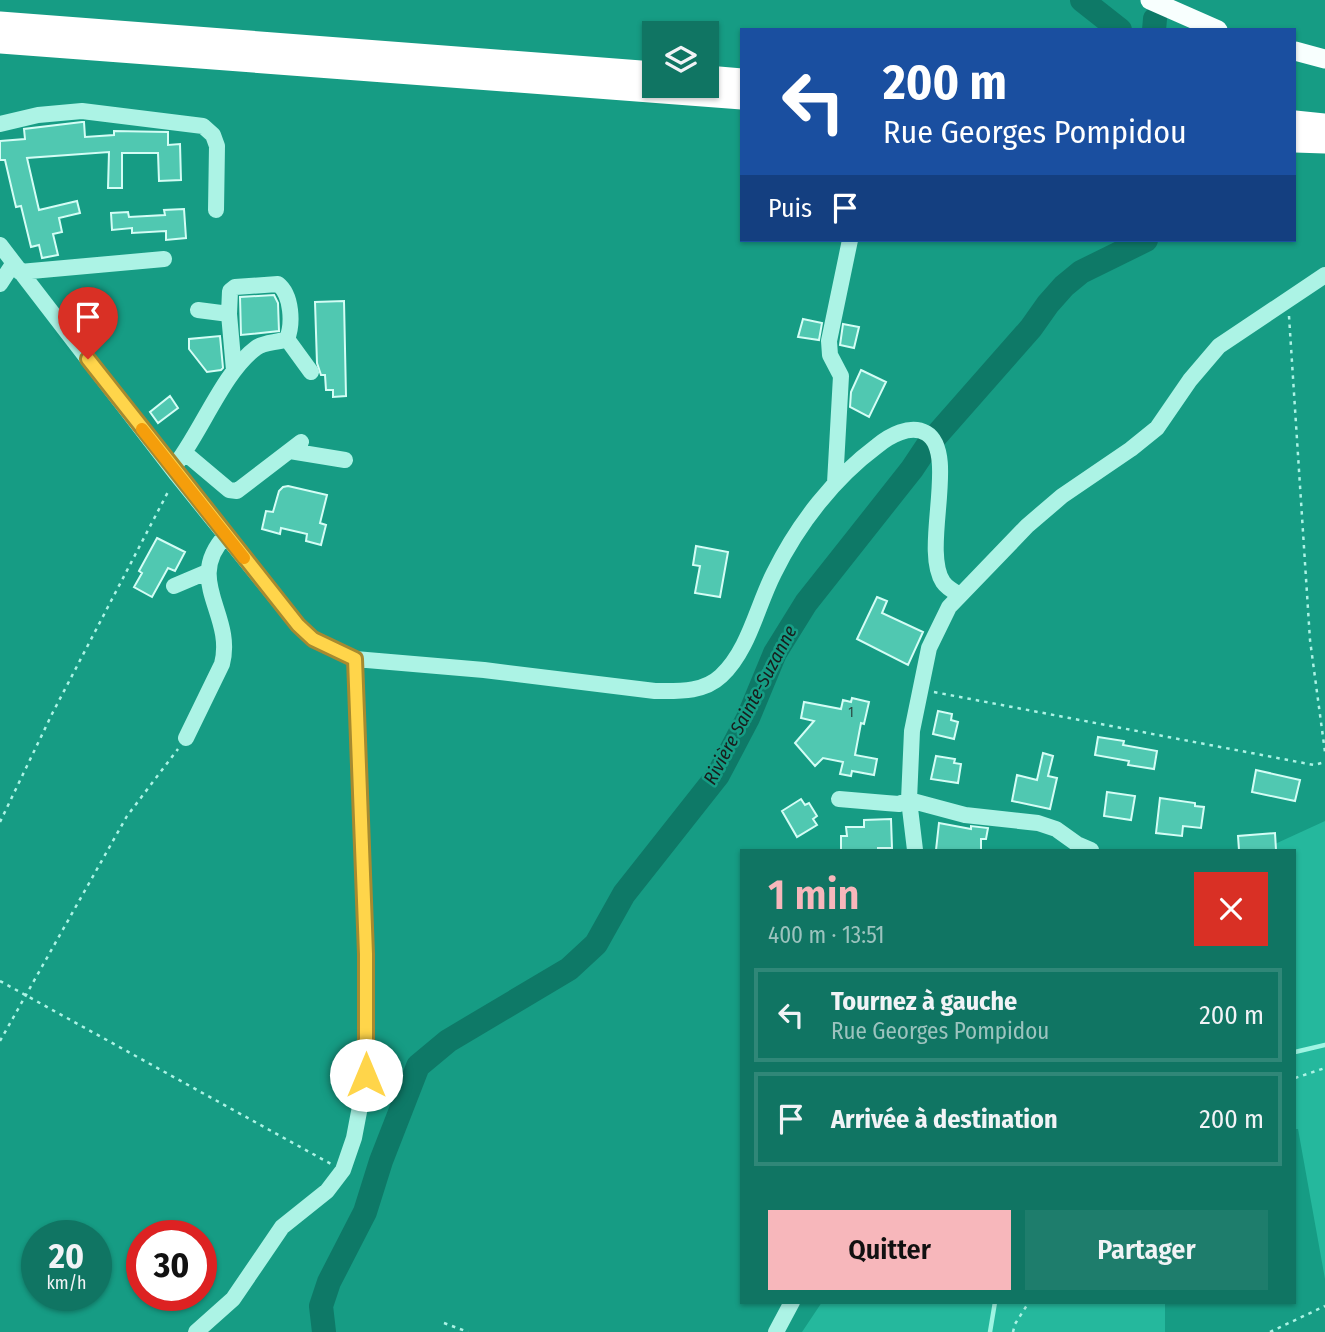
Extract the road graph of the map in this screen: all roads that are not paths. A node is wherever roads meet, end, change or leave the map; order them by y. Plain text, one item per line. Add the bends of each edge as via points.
1 (1150, 0) edge
2 (0, 22) edge
3 (1213, 28) edge
4 (0, 43) edge
5 (1296, 51) edge
6 (1325, 59) edge
7 (642, 71) edge
8 (719, 77) edge
9 (740, 79) edge
10 (740, 99) edge
11 (1296, 121) edge
12 (1325, 122) edge
13 (0, 124) edge
14 (1296, 142) edge
15 (1325, 144) edge
16 (216, 210) dead end
17 (850, 242) edge
18 (0, 245) edge
19 (164, 259) dead end
20 (17, 268) junction
21 (1325, 275) edge
22 (0, 284) edge
23 (198, 310) dead end
24 (229, 314) junction
25 (287, 339) junction
26 (234, 370) junction
27 (311, 372) dead end
28 (186, 453) junction
29 (345, 460) dead end
30 (175, 471) junction
31 (835, 483) junction
32 (226, 535) junction
33 (207, 572) junction
34 (174, 586) dead end
35 (960, 595) junction
36 (355, 659) junction
37 (186, 738) road end
38 (839, 799) dead end
39 (909, 800) junction
40 (915, 849) edge
41 (1089, 849) edge
42 (791, 1304) edge
43 (196, 1332) edge
44 (776, 1332) edge

1 - 3 main road
2 - 7 highway
4 - 10 highway
5 - 6 main road
8 - 9 highway
11 - 12 highway
13 - 16 street via 82,111 203,126 217,146
14 - 15 highway
17 - 31 street via 829,341 841,376
18 - 20 street
19 - 20 street
20 - 22 street
20 - 30 street
21 - 35 street via 1219,346 1157,428 1062,496
23 - 24 street
24 - 25 street via 230,291 236,287 278,285 288,297
24 - 26 street
25 - 26 street via 261,345
25 - 27 street
26 - 28 street
28 - 29 street via 229,491 237,492 296,447
28 - 30 street
30 - 32 street
31 - 35 street via 887,438 908,431 927,433 939,456 936,560 942,580
31 - 36 street via 794,536 734,659 720,677 704,687 655,691
32 - 33 street via 214,548
32 - 36 street via 298,625 313,639
33 - 34 street
33 - 37 street via 223,631 224,654
35 - 39 street via 934,635 920,689 912,732
36 - 43 street via 366,1075 354,1139 343,1170 327,1191 282,1227 233,1299
38 - 39 street via 899,804
39 - 40 street
39 - 41 street via 965,815 1047,825
42 - 44 street

